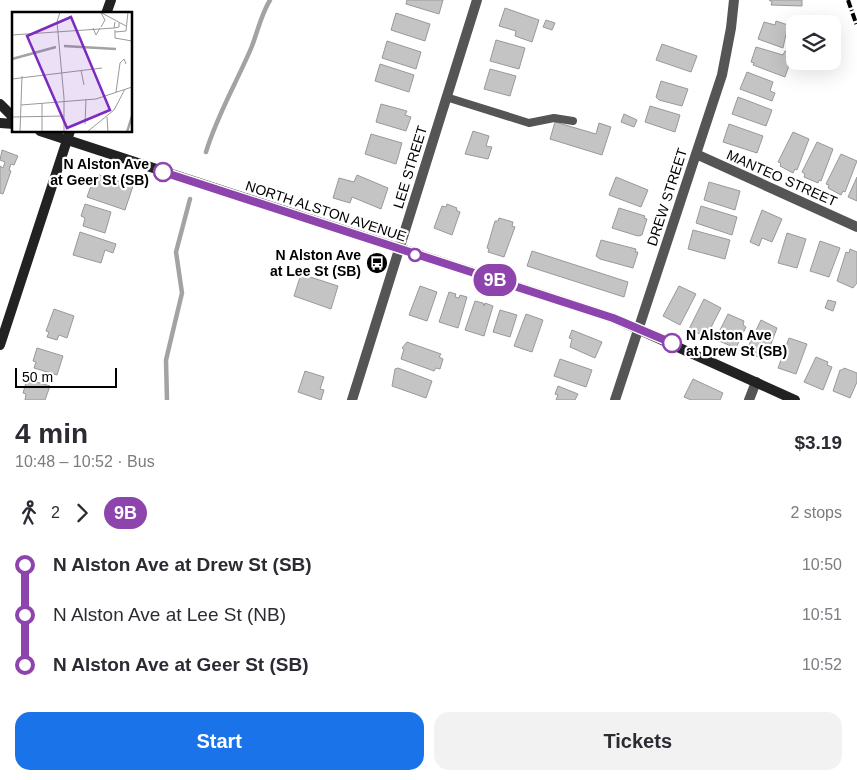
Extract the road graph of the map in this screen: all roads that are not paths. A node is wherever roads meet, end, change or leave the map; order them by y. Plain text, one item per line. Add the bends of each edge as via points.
1 (111, 0) edge
2 (477, 0) edge
3 (734, 0) edge
4 (107, 12) edge
5 (446, 97) junction
6 (0, 104) edge
7 (12, 116) edge
8 (573, 121) dead end
9 (46, 132) edge
10 (68, 136) edge
11 (696, 154) junction
12 (857, 227) edge
13 (399, 250) junction
14 (638, 328) junction
15 (0, 344) edge
16 (756, 382) junction
17 (352, 400) edge
18 (615, 400) edge
19 (748, 400) edge
20 (795, 400) edge

1 - 4 main road
2 - 5 street, LEE STREET
3 - 11 street, DREW STREET via 722,74
5 - 8 lane via 529,123 554,118
5 - 13 street, LEE STREET
6 - 7 main road
9 - 10 main road, NORTH ALSTON AVENUE
10 - 13 main road, NORTH ALSTON AVENUE
10 - 15 main road
11 - 12 street, MANTEO STREET
11 - 14 street, DREW STREET
13 - 14 main road, NORTH ALSTON AVENUE
13 - 17 street, LEE STREET
14 - 16 main road, NORTH ALSTON AVENUE
14 - 18 street, DREW STREET
16 - 19 street
16 - 20 main road, NORTH ALSTON AVENUE

